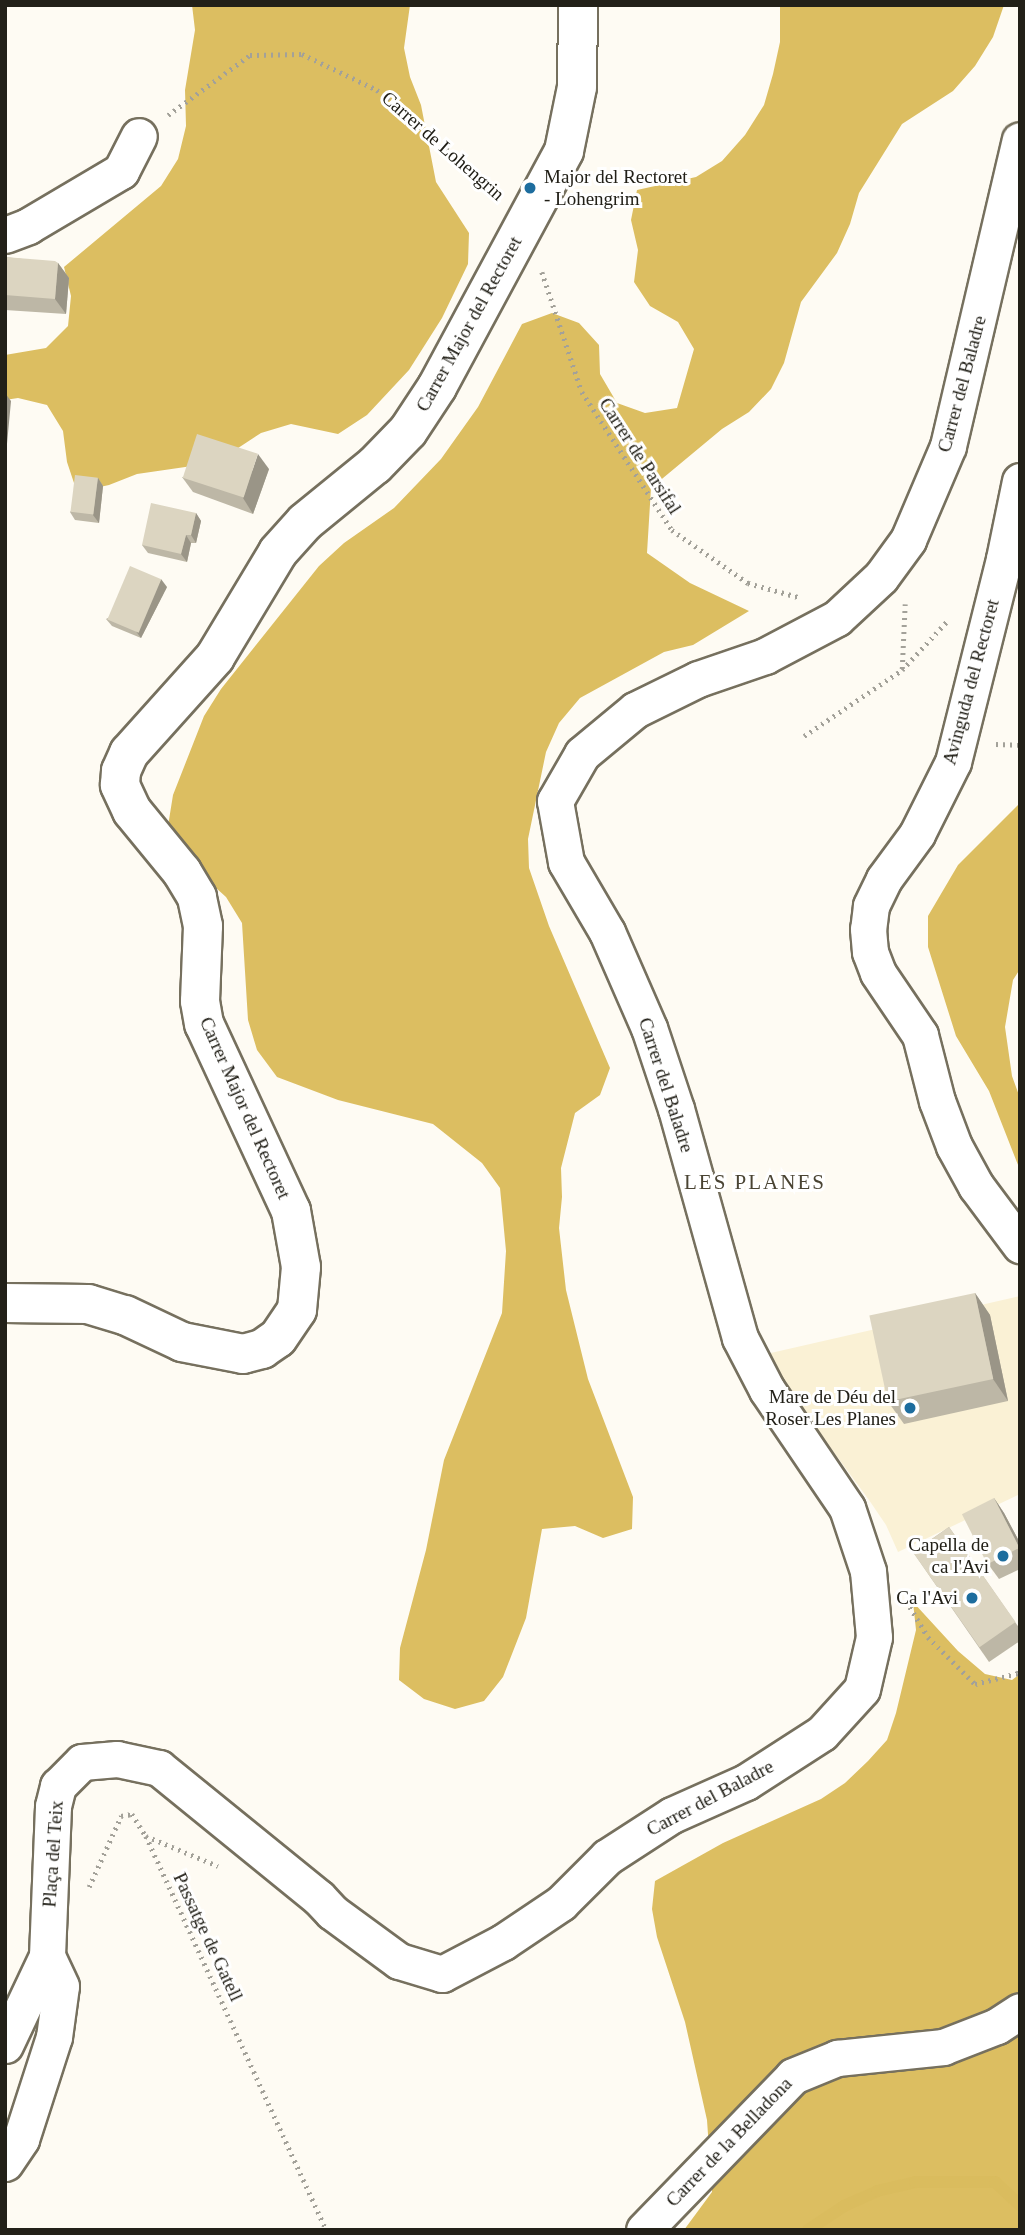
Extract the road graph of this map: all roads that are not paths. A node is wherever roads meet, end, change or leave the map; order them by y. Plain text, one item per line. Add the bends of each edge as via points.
1 (578, 5) edge
2 (139, 136) road end
3 (1020, 140) edge
4 (5, 235) edge
5 (1020, 481) edge
6 (1020, 1245) edge
7 (5, 1303) edge
8 (82, 1762) joint
9 (47, 1956) junction
10 (1020, 2011) edge
11 (5, 2045) edge
12 (5, 2163) edge
13 (644, 2230) edge

1 - 7 street, Carrer Major del Rectoret via 577,87 569,135 557,167 437,387 408,431 365,474 305,522 278,552 215,657 129,753 121,771 120,785 132,811 197,897 203,926 200,1001 204,1024 291,1211 299,1242 300,1292 290,1325 262,1349 223,1353 182,1342 125,1315 88,1304
2 - 4 street via 121,171
3 - 8 street, Carrer del Baladre via 948,446 908,540 881,576 837,618 765,656 698,680 635,710 582,754 555,801 566,862 607,932 653,1040 740,1338 767,1390 847,1508 868,1571 874,1637 862,1689 822,1733 746,1782 672,1815 607,1857 561,1903 503,1942 442,1974 388,1953 159,1768 117,1759
5 - 6 street, Avinguda del Rectoret via 953,762 917,834 870,906 868,929 878,973 920,1035 954,1146 976,1186
8 - 9 street, Plaça del Teix via 58,1786 53,1806
9 - 11 street
9 - 12 street via 61,1986 54,2037 21,2138
10 - 13 street, Carrer de la Belladona via 956,2043 837,2058 793,2076

